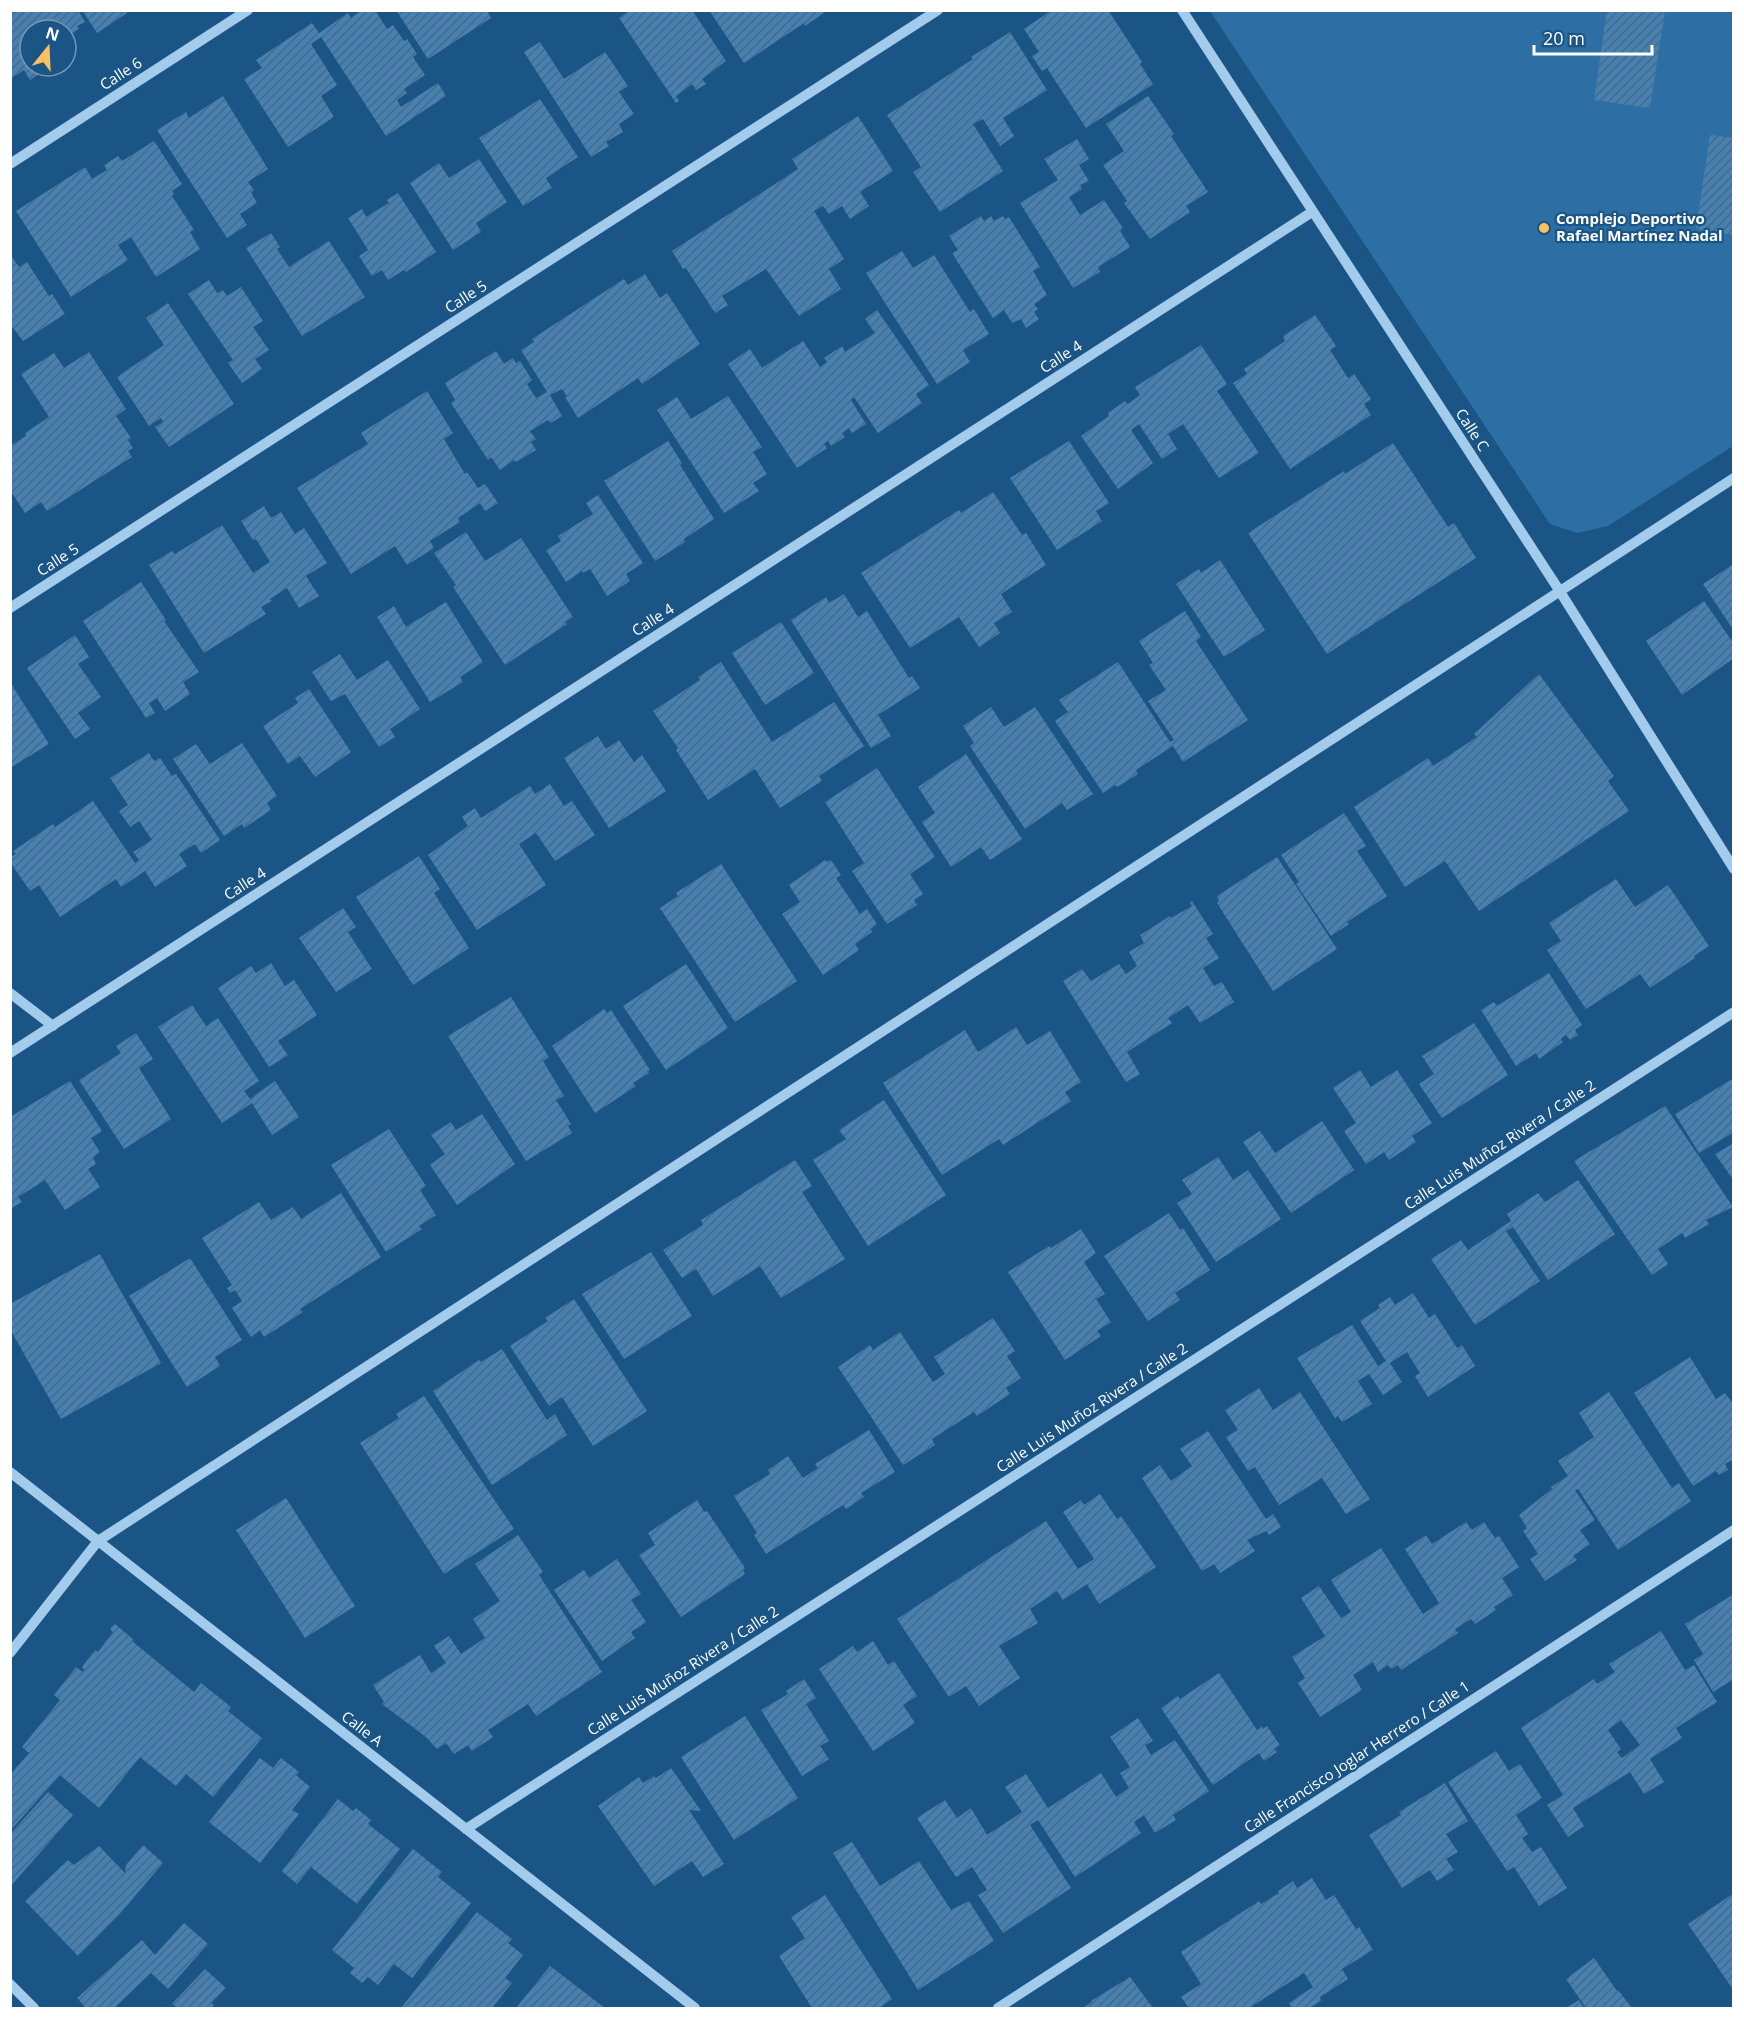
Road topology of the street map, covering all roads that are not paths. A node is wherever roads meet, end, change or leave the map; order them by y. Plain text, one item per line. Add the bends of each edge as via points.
1 (248, 10) edge
2 (938, 10) edge
3 (1182, 10) edge
4 (10, 164) edge
5 (1312, 212) junction
6 (1734, 478) edge
7 (1559, 590) junction
8 (10, 608) edge
9 (1734, 869) edge
10 (10, 993) edge
11 (1734, 1012) edge
12 (53, 1026) junction
13 (10, 1053) edge
14 (10, 1472) edge
15 (1734, 1530) edge
16 (98, 1541) junction
17 (10, 1653) edge
18 (466, 1829) junction
19 (10, 1984) edge
20 (34, 2008) edge
21 (695, 2008) edge
22 (998, 2008) edge

1 - 4 street, Calle 6
2 - 8 street, Calle 5
3 - 5 street, Calle C
5 - 7 street, Calle C
5 - 12 street, Calle 4
6 - 7 street
7 - 9 street, Calle C
7 - 16 street
10 - 12 street
11 - 18 street, Calle Luis Muñoz Rivera / Calle 2
12 - 13 street, Calle 4
14 - 16 street, Calle A
15 - 22 street, Calle Francisco Joglar Herrero / Calle 1
16 - 17 street
16 - 18 street, Calle A
18 - 21 street, Calle A
19 - 20 street

